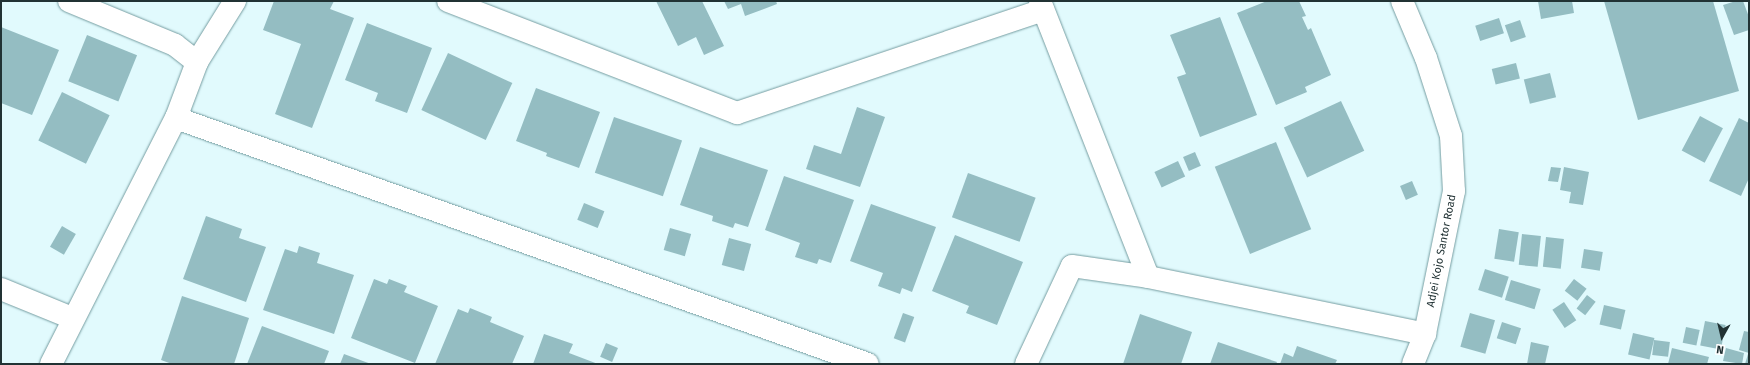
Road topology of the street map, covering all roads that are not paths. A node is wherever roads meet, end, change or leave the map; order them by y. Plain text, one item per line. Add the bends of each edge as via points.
1 (69, 1) edge
2 (235, 1) edge
3 (448, 1) edge
4 (1402, 1) edge
5 (1042, 5) edge
6 (198, 62) junction
7 (176, 118) junction
8 (1148, 277) junction
9 (1, 289) edge
10 (72, 318) junction
11 (1425, 334) junction
12 (51, 364) edge
13 (868, 364) edge
14 (1026, 364) edge
15 (1413, 364) edge

1 - 6 street via 175,45
2 - 6 street
3 - 5 street via 737,113
4 - 11 street, Adjei Kojo Santor Road via 1426,58 1451,136 1454,191
5 - 8 street
6 - 7 street
7 - 10 street
7 - 13 street
8 - 11 street
8 - 14 street via 1072,266
9 - 10 street
10 - 12 street
11 - 15 street, Adjei Kojo Santor Road

